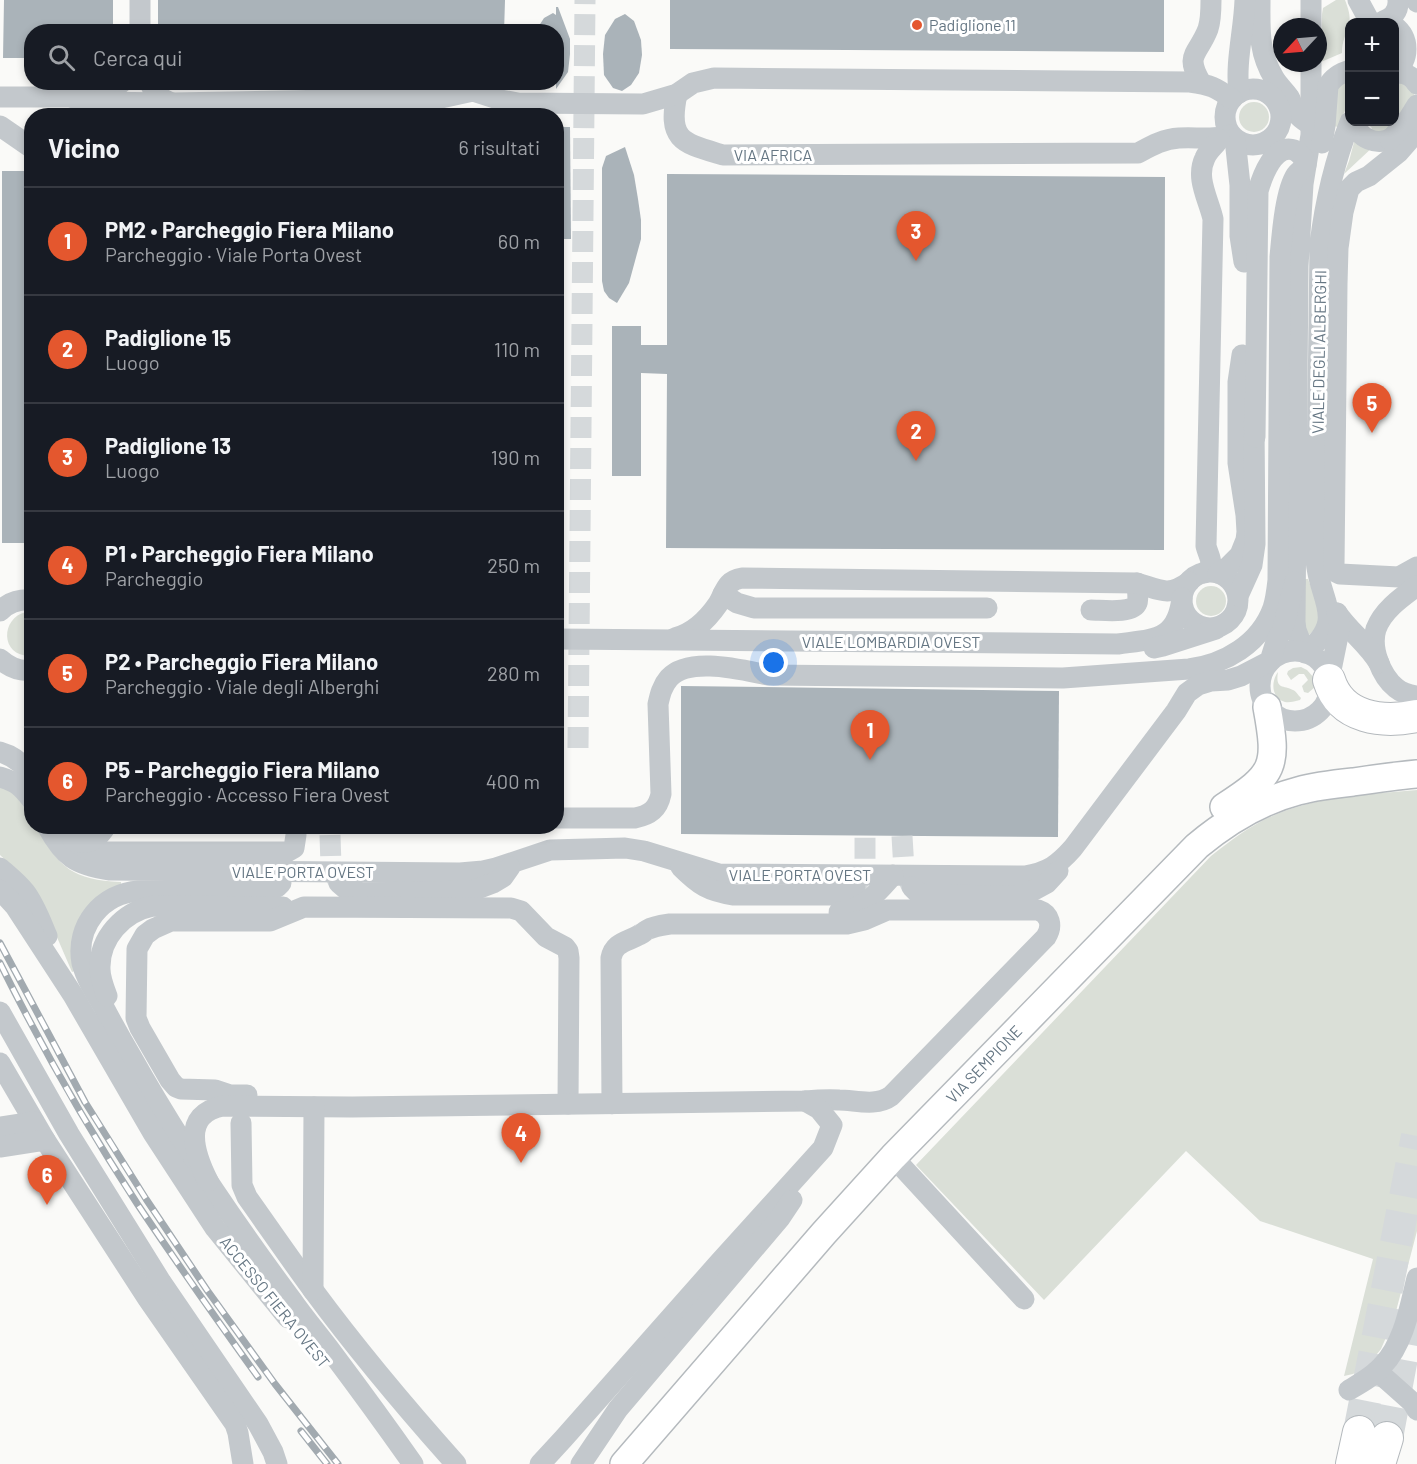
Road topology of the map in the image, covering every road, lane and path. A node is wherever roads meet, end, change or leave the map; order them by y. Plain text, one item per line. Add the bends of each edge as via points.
1 (140, 0) edge
2 (155, 0) edge
3 (1211, 0) edge
4 (1260, 0) edge
5 (1311, 0) edge
6 (1352, 0) edge
7 (1358, 0) edge
8 (1398, 0) edge
9 (1245, 8) edge
10 (1311, 18) edge
11 (1355, 18) edge
12 (1376, 18) edge
13 (1389, 18) edge
14 (140, 24) edge
15 (155, 24) edge
16 (1399, 33) edge
17 (1345, 61) edge
18 (1399, 68) edge
19 (1327, 69) edge
20 (1312, 72) edge
21 (1345, 72) edge
22 (1399, 73) edge
23 (1205, 84) junction
24 (1417, 84) edge
25 (111, 90) edge
26 (154, 90) edge
27 (677, 94) junction
28 (1235, 96) junction
29 (1272, 96) junction
30 (0, 97) edge
31 (69, 97) junction
32 (172, 103) junction
33 (1417, 105) edge
34 (490, 106) edge
35 (564, 116) edge
36 (675, 124) junction
37 (1312, 124) junction
38 (0, 126) edge
39 (1349, 126) edge
40 (1357, 126) edge
41 (1417, 131) edge
42 (1229, 137) junction
43 (1392, 138) junction
44 (24, 142) edge
45 (1266, 143) junction
46 (1321, 149) junction
47 (1306, 165) junction
48 (1349, 189) junction
49 (1302, 216) junction
50 (1244, 262) junction
51 (1242, 355) junction
52 (1255, 437) junction
53 (1417, 567) edge
54 (1198, 581) junction
55 (1295, 582) junction
56 (1137, 584) junction
57 (1321, 586) junction
58 (1417, 586) edge
59 (723, 594) junction
60 (1239, 596) junction
61 (24, 600) edge
62 (1, 603) edge
63 (987, 608) dead end
64 (1091, 610) dead end
65 (1336, 612) junction
66 (1220, 627) junction
67 (564, 639) edge
68 (667, 640) junction
69 (1118, 644) junction
70 (1305, 653) junction
71 (0, 659) edge
72 (1270, 661) junction
73 (1380, 666) junction
74 (24, 670) edge
75 (1329, 680) junction
76 (1417, 696) edge
77 (1267, 708) junction
78 (1176, 711) junction
79 (1417, 716) edge
80 (0, 752) edge
81 (24, 767) edge
82 (1416, 774) edge
83 (0, 777) edge
84 (24, 789) edge
85 (564, 818) edge
86 (52, 834) edge
87 (69, 834) edge
88 (70, 834) edge
89 (100, 834) edge
90 (296, 835) dead end
91 (1073, 848) junction
92 (677, 862) junction
93 (512, 863) junction
94 (0, 868) edge
95 (893, 875) junction
96 (339, 883) dead end
97 (281, 884) dead end
98 (855, 887) dead end
99 (912, 887) dead end
100 (0, 890) edge
101 (1143, 900) junction
102 (304, 907) junction
103 (648, 929) junction
104 (73, 994) junction
105 (0, 1012) edge
106 (130, 1055) junction
107 (0, 1063) edge
108 (805, 1101) junction
109 (858, 1101) junction
110 (568, 1104) junction
111 (612, 1104) junction
112 (311, 1106) junction
113 (241, 1123) dead end
114 (832, 1125) junction
115 (0, 1127) edge
116 (39, 1131) junction
117 (0, 1147) edge
118 (893, 1157) junction
119 (208, 1180) junction
120 (1417, 1278) edge
121 (313, 1290) junction
122 (1023, 1299) dead end
123 (1377, 1371) junction
124 (1349, 1390) dead end
125 (1417, 1410) edge
126 (1375, 1445) tunnel mouth
127 (243, 1464) edge
128 (277, 1464) edge
129 (411, 1464) edge
130 (456, 1464) edge
131 (540, 1464) edge
132 (581, 1464) edge
133 (624, 1464) edge
134 (1352, 1464) edge

1 - 14 street
2 - 15 street
3 - 23 street via 1209,27 1193,61 1196,74
4 - 37 street via 1265,60 1296,113
5 - 10 street
6 - 11 street
7 - 12 street
8 - 13 street via 1395,14
9 - 28 street
9 - 29 street via 1251,56
16 - 18 street via 1407,45
17 - 19 street
20 - 37 street
21 - 46 street via 1328,86
22 - 24 street
23 - 27 street via 714,78 693,83
23 - 28 street
25 - 31 street
26 - 32 street via 161,99
27 - 34 street via 643,104 531,104 501,100
27 - 36 street
28 - 29 street via 1256,89
28 - 42 street via 1225,117
29 - 45 street via 1278,103 1281,121 1279,130
30 - 31 street
31 - 32 street via 94,102
32 - 34 street via 441,98 473,91
33 - 43 street
35 - 36 street via 654,116
36 - 42 street, VIA AFRICA via 676,132 685,142 723,155 1138,153 1177,138
37 - 46 street via 1319,134
37 - 47 street
38 - 44 street
39 - 57 street, VIALE DEGLI ALBERGHI via 1332,182 1320,244 1316,560
40 - 43 street via 1366,138 1383,142
41 - 48 street via 1399,152
42 - 45 street via 1250,146
42 - 50 street via 1240,185
42 - 54 street via 1204,158 1202,174 1213,219 1206,546 1211,563
43 - 48 street via 1358,171
45 - 50 street via 1249,185
46 - 49 street
47 - 49 street
47 - 52 street via 1300,154 1284,150 1265,172 1258,191
47 - 85 street via 1295,178 1289,195 1280,257 1278,580 1268,619 1243,648 1206,667 1063,678 768,675 734,668 681,669 661,690 658,704 661,794 653,811 635,818
48 - 53 street via 1337,272 1335,570 1340,574 1400,577
49 - 55 street via 1298,266
50 - 51 street
51 - 52 street
51 - 54 street via 1238,463 1246,540 1240,555 1228,567
52 - 60 street via 1255,544 1252,565
54 - 56 street via 1169,592
54 - 60 street via 1225,576
54 - 66 street via 1186,615 1202,627
54 - 69 street, VIALE LOMBARDIA OVEST via 1167,633
55 - 70 street via 1296,630
55 - 72 street
56 - 59 street via 742,578 732,580
56 - 64 street via 1137,601 1132,609
57 - 65 street, VIALE DEGLI ALBERGHI
57 - 70 street, VIALE DEGLI ALBERGHI via 1329,620 1320,640
58 - 73 street via 1389,609 1376,630
59 - 63 street via 754,608
59 - 68 street via 700,626
60 - 66 street via 1235,615
61 - 62 street
65 - 73 street
65 - 75 street, VIALE DEGLI ALBERGHI via 1340,626
66 - 69 street, VIALE LOMBARDIA OVEST via 1154,648
67 - 68 street, VIALE LOMBARDIA OVEST
68 - 69 street, VIALE LOMBARDIA OVEST
70 - 72 street via 1287,652
70 - 75 street via 1321,663
71 - 74 street via 12,668
72 - 77 street via 1259,685
72 - 78 street, VIALE PORTA OVEST via 1241,676 1198,685 1187,693
73 - 76 street via 1396,689
75 - 77 street via 1323,706 1305,720 1284,720
75 - 79 highway via 1345,705 1367,716
77 - 78 street, VIALE PORTA OVEST via 1247,694 1224,688 1203,692
77 - 101 main road via 1273,738 1267,772 1250,790 1189,835
78 - 91 street, VIALE PORTA OVEST
80 - 81 street
82 - 101 main road, VIA SEMPIONE via 1317,786 1264,803 1208,837
83 - 84 street
86 - 93 street, VIALE PORTA OVEST via 64,853 74,860 110,870 460,873
87 - 90 street via 87,850 96,852 283,853 294,848
88 - 89 street via 83,843
91 - 95 street, VIALE PORTA OVEST via 1053,867 1025,876
91 - 99 street via 1047,883 1023,896 926,895
92 - 93 street, VIALE PORTA OVEST via 644,850 625,848 550,850
92 - 95 street, VIALE PORTA OVEST via 719,874
92 - 98 street via 707,888 734,895 836,895
93 - 96 street via 503,877 472,891 362,893
94 - 104 street via 34,906
95 - 103 street via 865,904 850,910 674,911 660,915
97 - 106 street via 267,891 130,891 114,897 96,912 81,944 83,965
100 - 104 street via 15,906
101 - 118 main road, VIA SEMPIONE
102 - 106 street via 153,906 124,919 104,946 100,967
102 - 110 street via 521,911 546,937 568,951
102 - 112 street via 270,921 171,921 148,932 136,956 136,1018 176,1087 230,1095 315,1095
103 - 109 street via 670,924 847,924 887,910 1038,910 1045,914 1050,928 1046,936 900,1086 882,1101
103 - 111 street via 612,952
104 - 129 street, ACCESSO FIERA OVEST via 153,1132 215,1228 371,1421
105 - 128 street via 75,1144 161,1282 258,1424
106 - 119 street
107 - 116 street
108 - 109 street
108 - 111 street
108 - 114 street via 819,1109
109 - 114 street via 840,1110
110 - 111 street
110 - 112 street
112 - 119 street via 231,1106 207,1112 194,1134 196,1155
112 - 121 street
113 - 121 street via 244,1191
114 - 131 street via 823,1148
114 - 132 street via 836,1142 831,1158 618,1409
115 - 116 street
116 - 117 street
116 - 127 street via 235,1424
118 - 122 street
118 - 133 main road, VIA SEMPIONE
119 - 129 street
120 - 123 street via 1399,1338 1388,1360
121 - 130 street
123 - 124 street
123 - 125 street
126 - 134 highway

